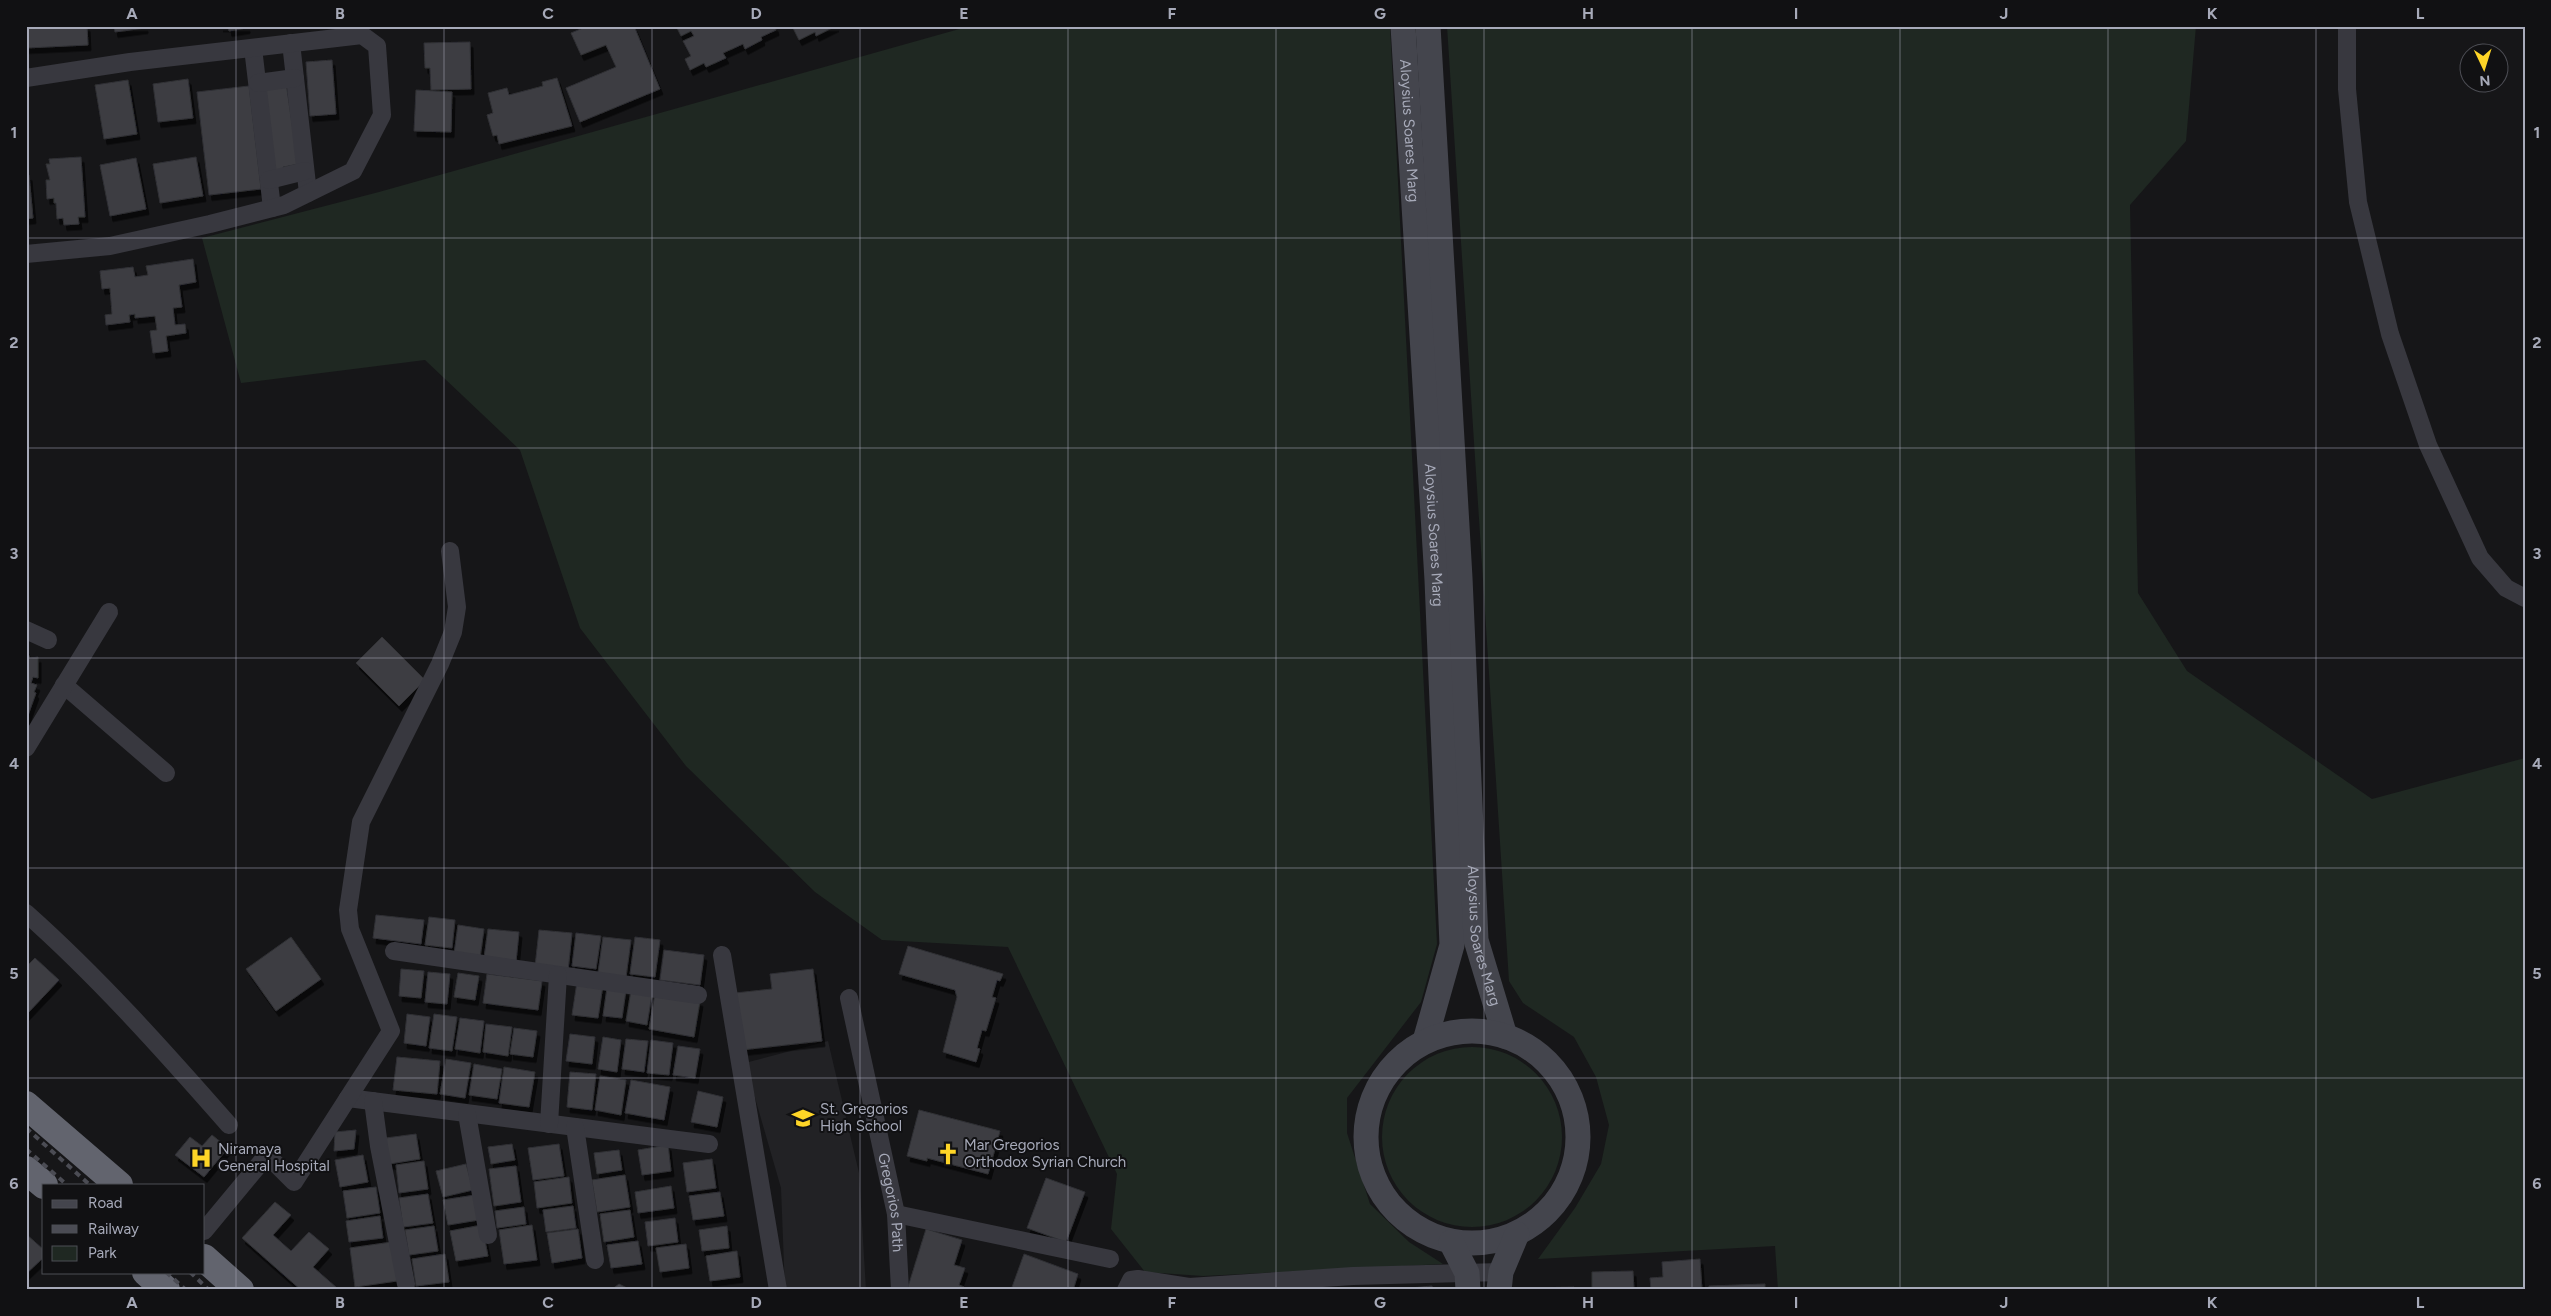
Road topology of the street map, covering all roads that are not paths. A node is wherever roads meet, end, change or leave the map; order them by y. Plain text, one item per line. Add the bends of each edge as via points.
1 (2348, 26) edge
2 (1429, 35) edge
3 (1403, 36) edge
4 (291, 43) junction
5 (253, 48) junction
6 (26, 78) edge
7 (295, 78) junction
8 (258, 83) junction
9 (305, 171) junction
10 (269, 180) junction
11 (308, 193) junction
12 (272, 208) junction
13 (26, 254) edge
14 (1440, 437) junction
15 (450, 550) dead end
16 (1448, 579) junction
17 (2525, 598) edge
18 (109, 612) dead end
19 (26, 630) edge
20 (48, 640) dead end
21 (64, 685) junction
22 (26, 748) edge
23 (166, 773) dead end
24 (26, 913) edge
25 (394, 951) dead end
26 (722, 955) dead end
27 (558, 975) junction
28 (698, 995) dead end
29 (849, 998) dead end
30 (1505, 1036) junction
31 (1425, 1041) junction
32 (348, 1098) junction
33 (373, 1101) junction
34 (26, 1105) edge
35 (467, 1114) junction
36 (549, 1124) junction
37 (230, 1125) dead end
38 (575, 1127) junction
39 (709, 1144) dead end
40 (26, 1170) edge
41 (43, 1184) edge
42 (118, 1184) edge
43 (896, 1214) junction
44 (205, 1230) edge
45 (1517, 1234) junction
46 (488, 1235) dead end
47 (1451, 1242) junction
48 (205, 1259) edge
49 (1110, 1259) dead end
50 (595, 1260) dead end
51 (148, 1274) edge
52 (1468, 1281) edge
53 (1500, 1281) edge
54 (406, 1284) dead end
55 (1276, 1286) edge
56 (1242, 1287) edge
57 (166, 1290) edge
58 (240, 1290) edge
59 (778, 1290) edge
60 (900, 1290) edge
61 (1126, 1290) edge

1 - 17 street via 2347,90 2358,202 2390,334 2428,445 2480,558 2506,588
2 - 3 main road
2 - 14 main road, Aloysius Soares Marg
3 - 14 main road, Aloysius Soares Marg
4 - 5 street
4 - 7 street
4 - 11 street via 362,35 378,46 382,115 353,171
5 - 6 street
5 - 8 street
7 - 8 street
7 - 9 street
8 - 10 street
9 - 10 street
9 - 11 street
10 - 12 street
11 - 12 street
12 - 13 street via 110,246
14 - 16 main road, Aloysius Soares Marg
15 - 32 street via 457,607 453,632 361,822 348,910 350,929 391,1031
16 - 30 main road, Aloysius Soares Marg via 1476,940
16 - 31 main road, Aloysius Soares Marg via 1452,944
18 - 21 street
19 - 20 street
21 - 22 street
21 - 23 street
24 - 37 street via 55,938 152,1038
25 - 27 street
26 - 59 street
27 - 28 street
27 - 36 street
29 - 43 street, Gregorios Path
30 - 31 main road via 1478,1031 1451,1033
30 - 45 main road via 1537,1052 1562,1079 1576,1112 1578,1148 1568,1183 1547,1213
31 - 47 main road via 1398,1060 1377,1086 1366,1118 1365,1151 1374,1183 1394,1210 1420,1230
32 - 33 street
32 - 44 street via 294,1182 267,1155
33 - 35 street
33 - 54 street
34 - 42 highway
35 - 36 street
35 - 46 street
36 - 38 street
38 - 39 street
38 - 50 street
40 - 41 highway
43 - 49 street
43 - 60 street, Gregorios Path
45 - 47 main road via 1485,1243
45 - 53 main road
47 - 52 main road
48 - 58 highway
51 - 57 highway
52 - 53 street
52 - 55 street via 1353,1276
55 - 56 street
56 - 61 street via 1189,1287 1138,1279 1131,1280

